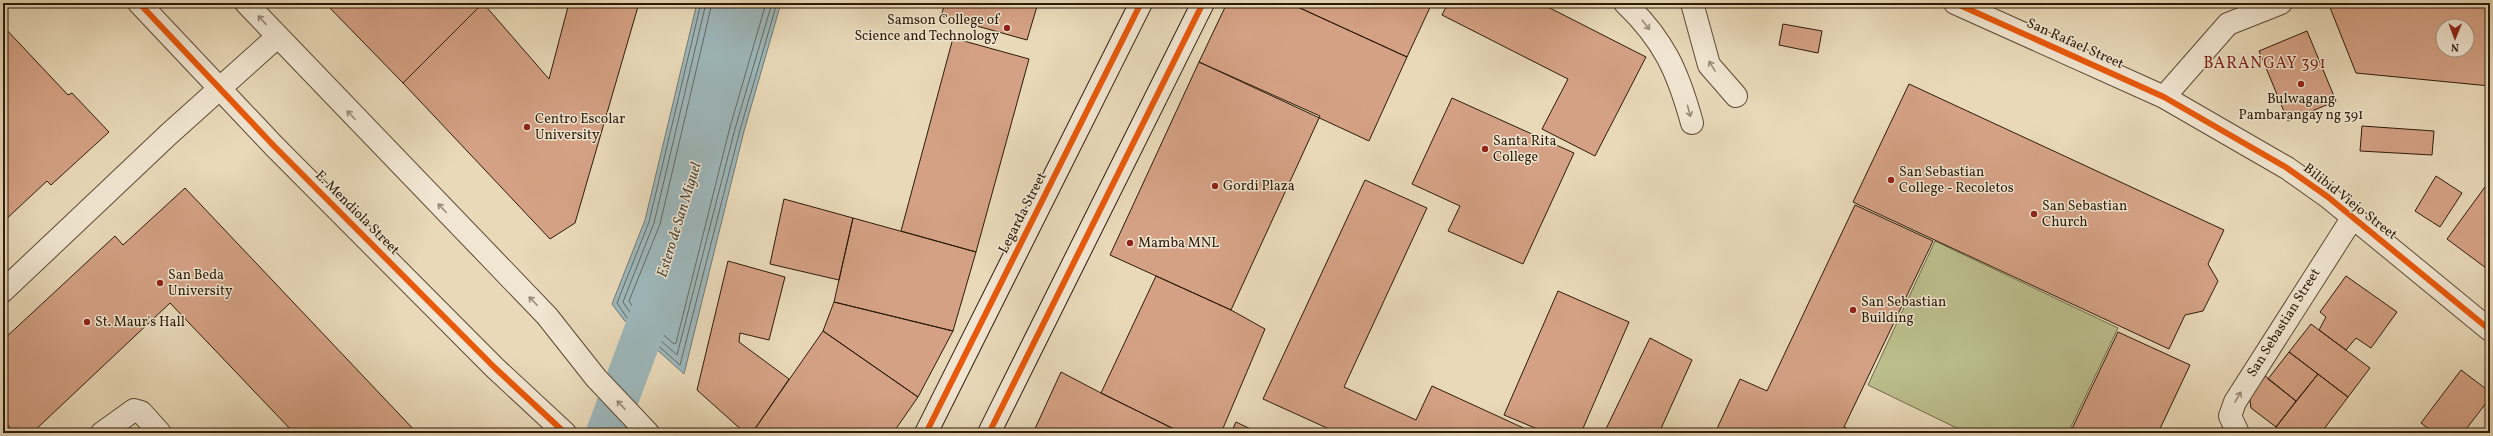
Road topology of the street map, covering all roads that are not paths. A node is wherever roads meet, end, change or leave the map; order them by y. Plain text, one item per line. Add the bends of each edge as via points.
1 (139, 3) edge
2 (246, 3) edge
3 (1141, 3) edge
4 (1203, 3) edge
5 (1625, 3) edge
6 (1692, 3) edge
7 (1955, 3) edge
8 (2281, 3) edge
9 (1985, 9) edge
10 (277, 37) junction
11 (221, 88) junction
12 (1736, 96) dead end
13 (2164, 97) junction
14 (1692, 123) dead end
15 (2353, 217) junction
16 (3, 291) edge
17 (2490, 330) edge
18 (560, 428) edge
19 (102, 433) edge
20 (160, 433) edge
21 (648, 433) edge
22 (926, 433) edge
23 (990, 433) edge
24 (2238, 433) edge

1 - 11 street, E. Mendiola Street
10 -> 2 street
3 - 22 street, Legarda Street
4 - 23 street
5 -> 14 street via 1646,24 1664,49 1682,84
12 -> 6 street via 1709,65
7 - 9 street, San Rafael Street
8 - 13 street via 2228,24
9 - 13 street, San Rafael Street
10 - 11 street
21 -> 10 street via 596,378 547,316
11 - 16 street
11 - 18 street, E. Mendiola Street via 274,146 478,351
13 - 15 street, Bilibid Viejo Street via 2287,168
15 - 17 street, Bilibid Viejo Street
24 -> 15 street, San Sebastian Street via 2230,416 2235,402
19 - 20 street via 134,410 141,412

